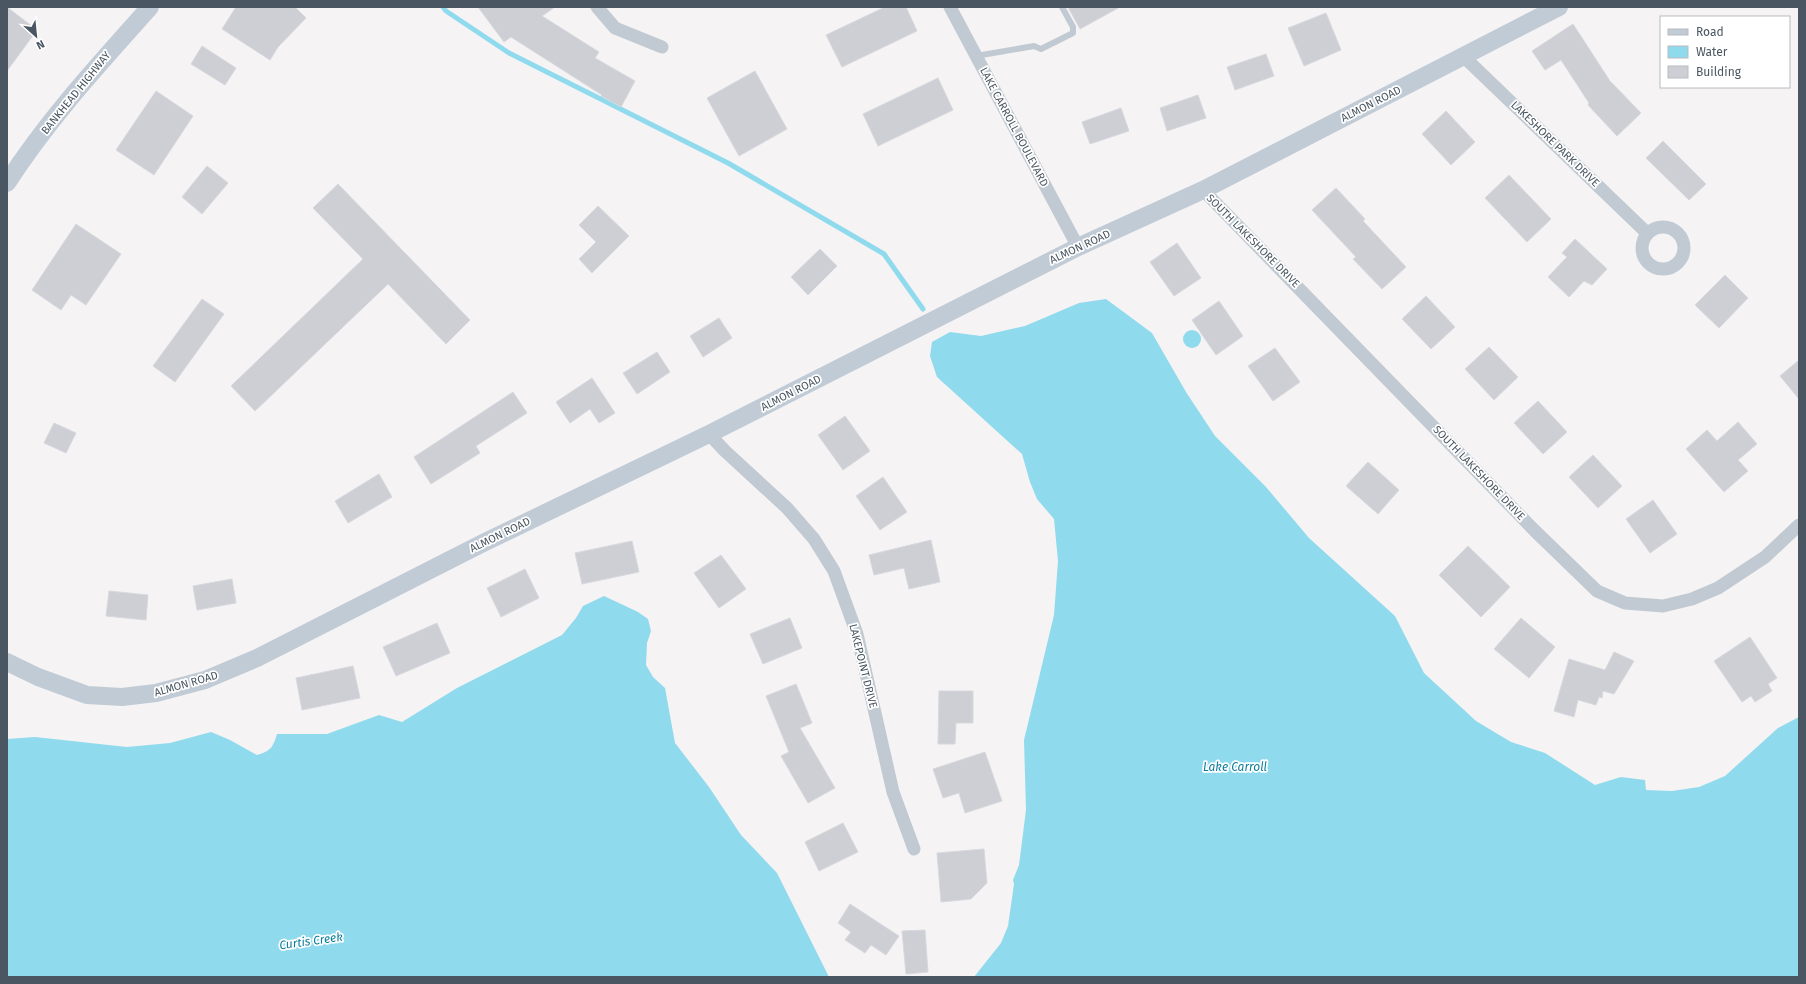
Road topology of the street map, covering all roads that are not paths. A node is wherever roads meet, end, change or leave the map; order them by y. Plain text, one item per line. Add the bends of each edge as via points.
1 (150, 7) edge
2 (597, 7) edge
3 (950, 7) edge
4 (1062, 7) edge
5 (1559, 7) edge
6 (662, 47) dead end
7 (976, 56) junction
8 (1463, 56) junction
9 (7, 183) edge
10 (1202, 190) junction
11 (1648, 232) dead end
12 (1078, 247) junction
13 (709, 434) junction
14 (1799, 525) edge
15 (7, 662) edge
16 (914, 849) dead end

1 - 9 street, BANKHEAD HIGHWAY via 77,90
2 - 6 street via 615,28
3 - 7 street, LAKE CARROLL BOULEVARD
4 - 7 lane via 1073,27 1073,33 1041,49 1034,46
5 - 8 street, ALMON ROAD
7 - 12 street, LAKE CARROLL BOULEVARD
8 - 10 street, ALMON ROAD
8 - 11 street, LAKESHORE PARK DRIVE
10 - 12 street, ALMON ROAD
10 - 14 street, SOUTH LAKESHORE DRIVE via 1534,530 1597,591 1626,603 1663,606 1692,599 1718,588 1765,557
12 - 13 street, ALMON ROAD
13 - 15 street, ALMON ROAD via 483,543 257,658 206,680 156,693 122,697 87,695 38,677
13 - 16 street, LAKEPOINT DRIVE via 787,508 814,539 834,571 857,634 893,792

